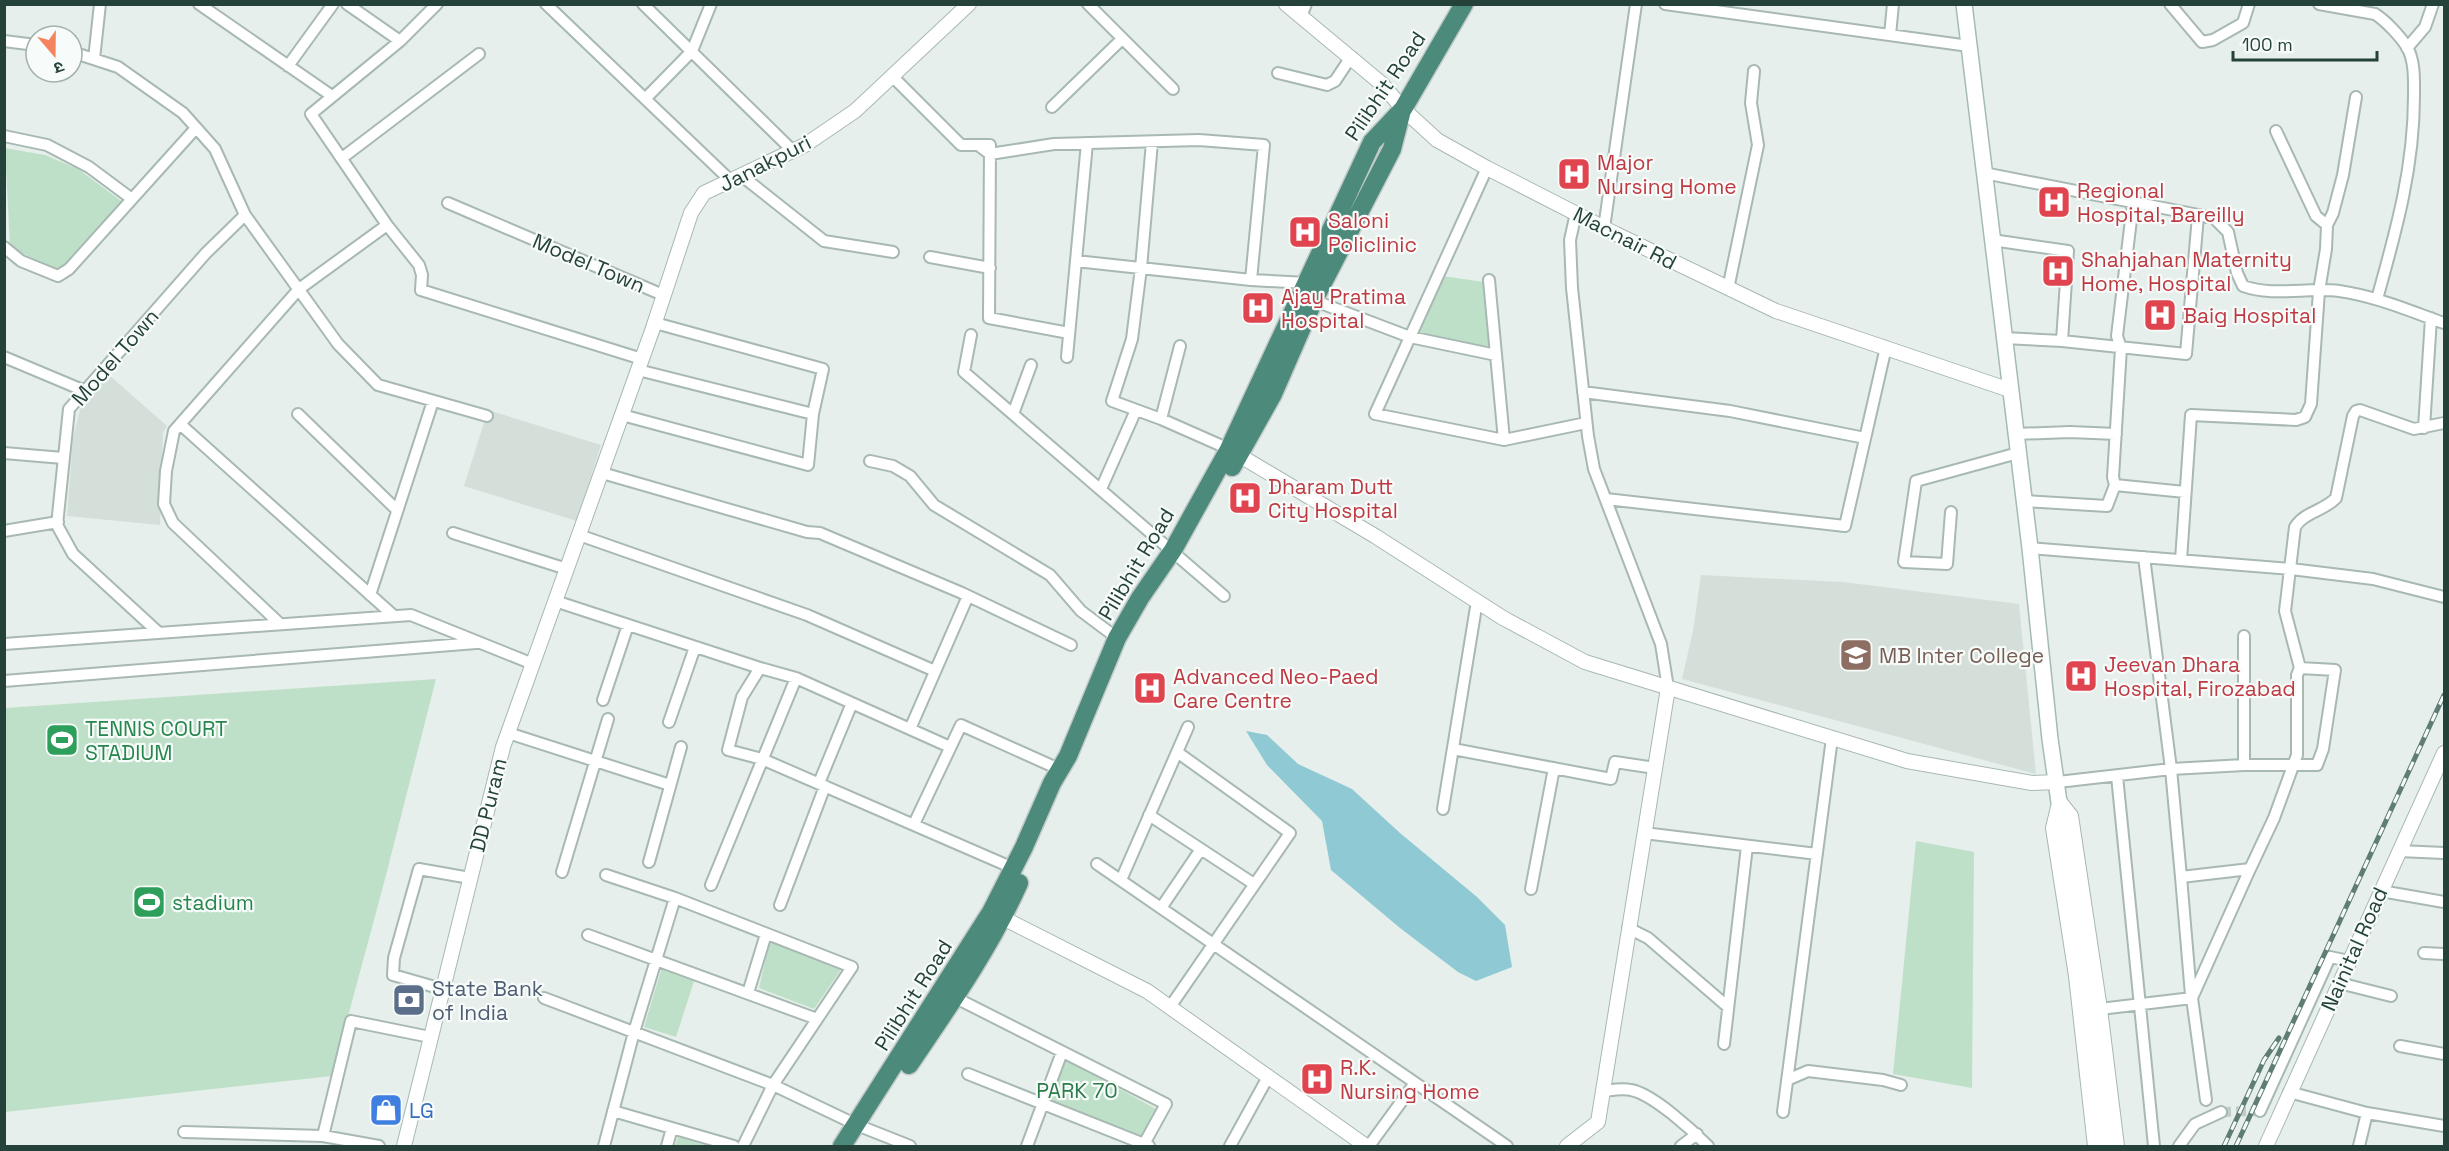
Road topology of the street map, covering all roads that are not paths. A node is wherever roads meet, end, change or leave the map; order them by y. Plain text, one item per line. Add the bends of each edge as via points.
1 (100, 4) edge
2 (199, 4) edge
3 (333, 4) edge
4 (347, 4) edge
5 (437, 4) edge
6 (546, 4) edge
7 (643, 4) edge
8 (711, 4) edge
9 (969, 4) edge
10 (1088, 4) edge
11 (1286, 4) edge
12 (1464, 4) edge
13 (1636, 4) edge
14 (1665, 4) edge
15 (1893, 4) edge
16 (1964, 4) edge
17 (2169, 4) edge
18 (2249, 4) edge
19 (2319, 4) edge
20 (2433, 4) edge
21 (1692, 6) edge
22 (2374, 9) edge
23 (1304, 11) edge
24 (1890, 35) junction
25 (1122, 39) junction
26 (4, 41) edge
27 (400, 41) junction
28 (24, 44) edge
29 (1969, 46) junction
30 (2407, 48) junction
31 (692, 51) junction
32 (479, 54) dead end
33 (84, 56) edge
34 (1351, 57) junction
35 (94, 59) junction
36 (288, 66) junction
37 (1754, 71) dead end
38 (1278, 74) dead end
39 (892, 76) junction
40 (1173, 89) dead end
41 (332, 96) junction
42 (2356, 97) dead end
43 (646, 98) junction
44 (1052, 106) dead end
45 (1403, 109) junction
46 (196, 128) junction
47 (2276, 131) dead end
48 (4, 136) edge
49 (1152, 142) junction
50 (1087, 143) junction
51 (793, 151) junction
52 (990, 154) junction
53 (342, 158) junction
54 (1486, 168) junction
55 (1984, 173) junction
56 (736, 178) junction
57 (132, 199) junction
58 (448, 203) dead end
59 (2133, 203) junction
60 (1576, 213) junction
61 (245, 215) junction
62 (2198, 216) junction
63 (387, 225) junction
64 (2327, 225) junction
65 (1604, 228) junction
66 (1992, 240) junction
67 (4, 247) edge
68 (893, 252) dead end
69 (930, 257) dead end
70 (1076, 261) junction
71 (990, 268) junction
72 (1141, 268) junction
73 (1251, 280) junction
74 (1489, 280) dead end
75 (299, 289) junction
76 (1728, 289) junction
77 (2319, 291) junction
78 (1307, 293) junction
79 (663, 295) junction
80 (2377, 300) junction
81 (2431, 318) junction
82 (655, 323) junction
83 (2445, 323) edge
84 (1069, 333) junction
85 (971, 335) dead end
86 (1410, 337) junction
87 (2004, 338) junction
88 (2062, 341) junction
89 (1180, 346) dead end
90 (1886, 347) junction
91 (2121, 348) junction
92 (1496, 355) junction
93 (4, 357) edge
94 (1066, 357) dead end
95 (640, 364) junction
96 (1031, 365) dead end
97 (2010, 390) junction
98 (85, 391) junction
99 (1583, 392) junction
100 (433, 401) junction
101 (1136, 410) junction
102 (298, 414) dead end
103 (813, 414) junction
104 (1013, 414) junction
105 (622, 415) junction
106 (487, 416) dead end
107 (1161, 419) junction
108 (1586, 423) junction
109 (2445, 423) edge
110 (180, 424) junction
111 (2424, 428) junction
112 (2015, 434) junction
113 (2116, 434) junction
114 (1865, 438) junction
115 (1504, 440) junction
116 (1234, 452) junction
117 (4, 453) edge
118 (2018, 453) junction
119 (63, 458) junction
120 (870, 461) dead end
121 (602, 473) junction
122 (2115, 485) junction
123 (1101, 489) junction
124 (2185, 492) junction
125 (1606, 499) junction
126 (2024, 501) junction
127 (397, 510) junction
128 (1951, 512) dead end
129 (58, 522) junction
130 (4, 531) edge
131 (453, 533) dead end
132 (579, 535) junction
133 (2030, 548) junction
134 (1176, 553) junction
135 (2144, 557) junction
136 (2181, 561) junction
137 (567, 569) junction
138 (2291, 569) junction
139 (370, 595) junction
140 (968, 596) junction
141 (1224, 596) dead end
142 (2445, 597) edge
143 (555, 601) junction
144 (1477, 601) junction
145 (394, 616) junction
146 (280, 624) junction
147 (628, 625) junction
148 (159, 633) junction
149 (2244, 636) dead end
150 (1117, 638) junction
151 (479, 643) junction
152 (4, 644) edge
153 (1071, 645) dead end
154 (695, 647) junction
155 (532, 664) junction
156 (760, 668) junction
157 (2300, 668) junction
158 (935, 671) junction
159 (796, 678) junction
160 (4, 681) edge
161 (1668, 688) junction
162 (603, 700) dead end
163 (852, 703) junction
164 (608, 719) dead end
165 (669, 722) dead end
166 (1188, 727) dead end
167 (910, 729) junction
168 (508, 734) junction
169 (1832, 738) junction
170 (681, 747) dead end
171 (950, 747) junction
172 (1452, 749) junction
173 (1177, 752) junction
174 (2445, 753) edge
175 (762, 759) junction
176 (596, 761) junction
177 (2244, 765) junction
178 (2291, 766) junction
179 (1554, 768) junction
180 (1655, 768) junction
181 (2171, 769) junction
182 (1061, 770) junction
183 (2117, 776) junction
184 (2058, 782) junction
185 (670, 785) junction
186 (822, 785) junction
187 (2060, 802) junction
188 (1443, 809) dead end
189 (1149, 815) junction
190 (914, 824) junction
191 (1644, 833) junction
192 (1748, 846) junction
193 (1201, 849) junction
194 (2399, 851) junction
195 (2445, 853) edge
196 (1817, 854) junction
197 (649, 862) dead end
198 (1097, 864) dead end
199 (1013, 867) junction
200 (2250, 868) junction
201 (562, 872) dead end
202 (606, 875) dead end
203 (2181, 877) junction
204 (470, 878) junction
205 (1120, 880) junction
206 (1254, 884) junction
207 (711, 885) dead end
208 (1532, 889) dead end
209 (2381, 891) junction
210 (675, 898) junction
211 (2445, 902) edge
212 (780, 904) dead end
213 (1161, 908) junction
214 (997, 915) junction
215 (1628, 928) junction
216 (588, 934) dead end
217 (766, 934) junction
218 (1213, 944) junction
219 (2424, 953) dead end
220 (2445, 954) edge
221 (656, 960) junction
222 (2349, 961) junction
223 (2339, 983) junction
224 (442, 989) junction
225 (748, 993) junction
226 (949, 994) junction
227 (2391, 996) dead end
228 (544, 998) dead end
229 (2192, 998) junction
230 (2138, 1003) junction
231 (1170, 1007) junction
232 (1728, 1007) junction
233 (2100, 1009) junction
234 (817, 1019) junction
235 (634, 1032) junction
236 (430, 1037) junction
237 (1724, 1044) dead end
238 (2400, 1047) dead end
239 (1062, 1052) junction
240 (2445, 1053) edge
241 (968, 1074) dead end
242 (1268, 1077) junction
243 (1787, 1080) junction
244 (1415, 1083) junction
245 (773, 1085) junction
246 (1901, 1085) dead end
247 (1603, 1091) junction
248 (2289, 1092) junction
249 (2206, 1100) dead end
250 (1042, 1104) junction
251 (614, 1111) junction
252 (2260, 1111) dead end
253 (1783, 1112) dead end
254 (2221, 1112) tunnel mouth
255 (2367, 1113) junction
256 (2445, 1126) edge
257 (861, 1127) junction
258 (672, 1128) junction
259 (184, 1132) dead end
260 (1697, 1134) junction
261 (323, 1136) junction
262 (1147, 1145) edge
263 (379, 1146) edge
264 (404, 1146) edge
265 (604, 1146) edge
266 (667, 1146) edge
267 (734, 1146) edge
268 (743, 1146) edge
269 (842, 1146) edge
270 (857, 1146) edge
271 (910, 1146) edge
272 (1027, 1146) edge
273 (1230, 1146) edge
274 (1368, 1146) edge
275 (1507, 1146) edge
276 (1567, 1146) edge
277 (1681, 1146) edge
278 (1708, 1146) edge
279 (2095, 1146) edge
280 (2108, 1146) edge
281 (2117, 1146) edge
282 (2154, 1146) edge
283 (2178, 1146) edge
284 (2266, 1146) edge
285 (2359, 1146) edge

1 - 35 street
2 - 36 street
3 - 36 street
4 - 27 street
5 - 27 street
6 - 43 street
7 - 31 street
8 - 31 street
9 - 39 street, Janakpuri
10 - 25 street
11 - 23 street, Macnair Rd
12 - 45 highway, Pilibhit Road
13 - 65 street
14 - 21 street
15 - 24 street
16 - 29 main road
17 - 18 street via 2202,42 2244,23
19 - 22 street
20 - 30 street via 2425,27
21 - 24 street
22 - 30 street
23 - 34 street, Macnair Rd
24 - 29 street
25 - 40 street
25 - 44 street
26 - 28 street
27 - 41 street
29 - 55 main road
30 - 80 street via 2415,72 2414,126 2403,205
31 - 43 street
31 - 51 street
32 - 53 street
33 - 35 street
34 - 38 street via 1335,81 1327,85
34 - 45 street, Macnair Rd
35 - 46 street via 118,68 183,113
36 - 41 street
37 - 76 street via 1751,103 1758,145
39 - 51 street, Janakpuri via 855,111
39 - 52 street via 961,145 990,145
41 - 53 street via 312,114
42 - 64 street via 2343,175
43 - 56 street
45 - 54 street, Macnair Rd via 1437,140
45 - 78 highway, Pilibhit Road via 1392,149
46 - 57 street
46 - 61 street via 215,149
47 - 64 street via 2316,216
48 - 57 street via 47,145 89,167
49 - 50 street
49 - 72 street
49 - 73 street via 1199,140 1264,145
50 - 52 street
50 - 70 street
51 - 56 street, Janakpuri
52 - 71 street
53 - 63 street
54 - 60 street, Macnair Rd
54 - 86 street
55 - 59 street
55 - 66 main road
56 - 68 street via 824,241
56 - 79 street, Janakpuri via 704,193 691,213
57 - 67 street via 69,269 58,276 21,261
58 - 79 street, Model Town
59 - 62 street
59 - 91 street via 2116,336
60 - 65 street, Macnair Rd
60 - 99 street via 1570,240
61 - 75 street
61 - 98 street, Model Town via 206,253
62 - 77 street via 2214,218 2228,232 2243,286 2258,291
62 - 91 street via 2186,354
63 - 75 street
63 - 95 street via 419,265 421,290
64 - 77 street
65 - 76 street, Macnair Rd
66 - 87 main road
66 - 88 street via 2068,251
69 - 71 street
70 - 72 street
70 - 84 street
71 - 84 street via 989,318
72 - 73 street
72 - 101 street via 1132,339 1112,401
73 - 78 street
74 - 92 street
75 - 100 street via 338,344 378,385
75 - 110 street
76 - 90 street, Macnair Rd via 1776,311
77 - 80 street
77 - 124 street via 2311,404 2305,417 2296,420 2191,415
78 - 86 street
78 - 116 highway, Pilibhit Road
79 - 82 street, Janakpuri
80 - 81 street
81 - 83 street
81 - 111 street
82 - 95 street, Janakpuri
82 - 103 street via 823,369
84 - 94 street
85 - 104 street via 964,372
86 - 92 street
86 - 115 street via 1375,414
87 - 88 street
87 - 97 main road
88 - 91 street
89 - 107 street
90 - 97 street, Macnair Rd
90 - 114 street
91 - 113 street
92 - 115 street
93 - 98 street
95 - 103 street
95 - 105 street, Janakpuri
96 - 104 street
97 - 112 main road
98 - 119 street, Model Town via 69,409
99 - 108 street
99 - 114 street via 1730,411
100 - 106 street
100 - 127 street
101 - 107 street
101 - 123 street
102 - 127 street
103 - 105 street via 808,465
104 - 123 street
105 - 121 street, Janakpuri
107 - 116 street
108 - 115 street
108 - 125 street via 1594,469
109 - 111 street
110 - 139 street
110 - 146 street via 174,431 166,471 164,504 173,523
111 - 138 street via 2414,429 2356,411 2336,498 2300,519 2295,527
112 - 113 street
112 - 118 main road
113 - 122 street
114 - 125 street via 1845,526
116 - 134 highway, Pilibhit Road
116 - 144 street
117 - 119 street
118 - 126 main road
118 - 128 street via 1916,481 1904,562 1947,564
119 - 129 street, Model Town
120 - 150 street via 893,466 910,476 934,505 1050,575 1081,611
121 - 132 street, DD Puram
121 - 140 street via 820,533
122 - 124 street
122 - 126 street via 2107,506
123 - 134 street
124 - 136 street
125 - 161 street via 1660,644
126 - 133 main road
127 - 139 street
129 - 130 street
129 - 148 street, Model Town via 73,554
131 - 137 street
132 - 137 street, DD Puram
132 - 158 street via 807,615
133 - 135 street
133 - 184 main road
134 - 141 street
134 - 150 highway, Pilibhit Road via 1140,598
134 - 214 highway via 1129,641
135 - 136 street
135 - 181 street
136 - 138 street
137 - 143 street, DD Puram
138 - 142 street via 2373,579
138 - 157 street via 2285,611
139 - 145 street
140 - 153 street
140 - 158 street
143 - 147 street
143 - 155 street, DD Puram
144 - 161 street via 1585,662
144 - 172 street
145 - 146 street
145 - 151 street via 411,615
146 - 148 street
147 - 154 street
147 - 162 street
148 - 152 street
149 - 177 street
150 - 182 highway, Pilibhit Road
151 - 155 street
151 - 160 street
154 - 156 street
154 - 165 street
155 - 168 street, DD Puram
156 - 159 street
156 - 175 street via 742,698 728,750
157 - 178 street via 2297,755
157 - 178 street via 2335,670 2319,763
158 - 167 street
159 - 163 street
159 - 175 street
161 - 169 street
161 - 180 street
163 - 167 street
163 - 186 street
164 - 176 street
166 - 173 street
167 - 171 street
168 - 176 street
168 - 204 street, DD Puram
169 - 184 street via 1906,761 2032,783
169 - 196 street
170 - 185 street
171 - 182 street via 961,725
171 - 190 street
172 - 179 street
172 - 188 street
173 - 189 street
173 - 206 street via 1290,833
174 - 194 street, Nainital Road
175 - 186 street
175 - 207 street
176 - 185 street
176 - 201 street
177 - 178 street
177 - 181 street
178 - 200 street via 2274,818
179 - 180 street via 1611,779 1615,762
179 - 208 street
180 - 191 street
181 - 183 street
181 - 203 street
182 - 199 highway, Pilibhit Road
183 - 184 street
183 - 230 street
184 - 187 main road
185 - 197 street
186 - 190 street
186 - 212 street
187 - 233 street via 2071,816
187 - 279 street via 2053,828 2076,976
187 - 280 main road
189 - 193 street
189 - 205 street
190 - 199 street
191 - 192 street
191 - 215 street
192 - 196 street
192 - 232 street
193 - 206 street
193 - 213 street
194 - 195 street
194 - 209 street, Nainital Road
196 - 243 street
198 - 205 street
199 - 214 highway, Pilibhit Road
200 - 203 street
200 - 229 street
202 - 210 street
203 - 229 street
204 - 224 street, DD Puram
204 - 224 street via 419,869 394,958 393,975
205 - 213 street
206 - 218 street
209 - 211 street
209 - 222 street, Nainital Road
210 - 217 street
210 - 221 street
213 - 218 street
214 - 226 highway, Pilibhit Road
214 - 231 street via 1147,991
215 - 232 street via 1648,938
215 - 247 street
216 - 221 street
217 - 225 street
217 - 234 street via 852,967
218 - 231 street
218 - 244 street
219 - 220 street
221 - 225 street
221 - 235 street
222 - 223 street, Nainital Road
222 - 252 street via 2330,957
223 - 227 street
223 - 248 street, Nainital Road
224 - 236 street, DD Puram
225 - 234 street
226 - 239 street
226 - 257 highway, Pilibhit Road
228 - 235 street
229 - 230 street
229 - 249 street
230 - 233 street
230 - 282 street
231 - 242 street
232 - 237 street
233 - 281 street
234 - 245 street
235 - 245 street
235 - 251 street
236 - 261 street via 351,1021
236 - 264 street, DD Puram
238 - 240 street
239 - 250 street
239 - 262 street via 1166,1104
241 - 250 street
242 - 273 street
242 - 274 street
243 - 246 street via 1808,1071
243 - 253 street
244 - 274 street
244 - 275 street
245 - 257 street
245 - 268 street
247 - 260 street via 1631,1090 1648,1096
247 - 276 street via 1598,1122
248 - 255 street
248 - 284 street, Nainital Road
250 - 262 street
250 - 272 street
251 - 258 street
251 - 265 street
254 - 283 street via 2195,1124
255 - 256 street
255 - 285 street
257 - 269 highway, Pilibhit Road
257 - 270 highway
257 - 271 street
258 - 266 street
258 - 267 street
259 - 261 street
260 - 277 street
260 - 278 street
261 - 263 street

